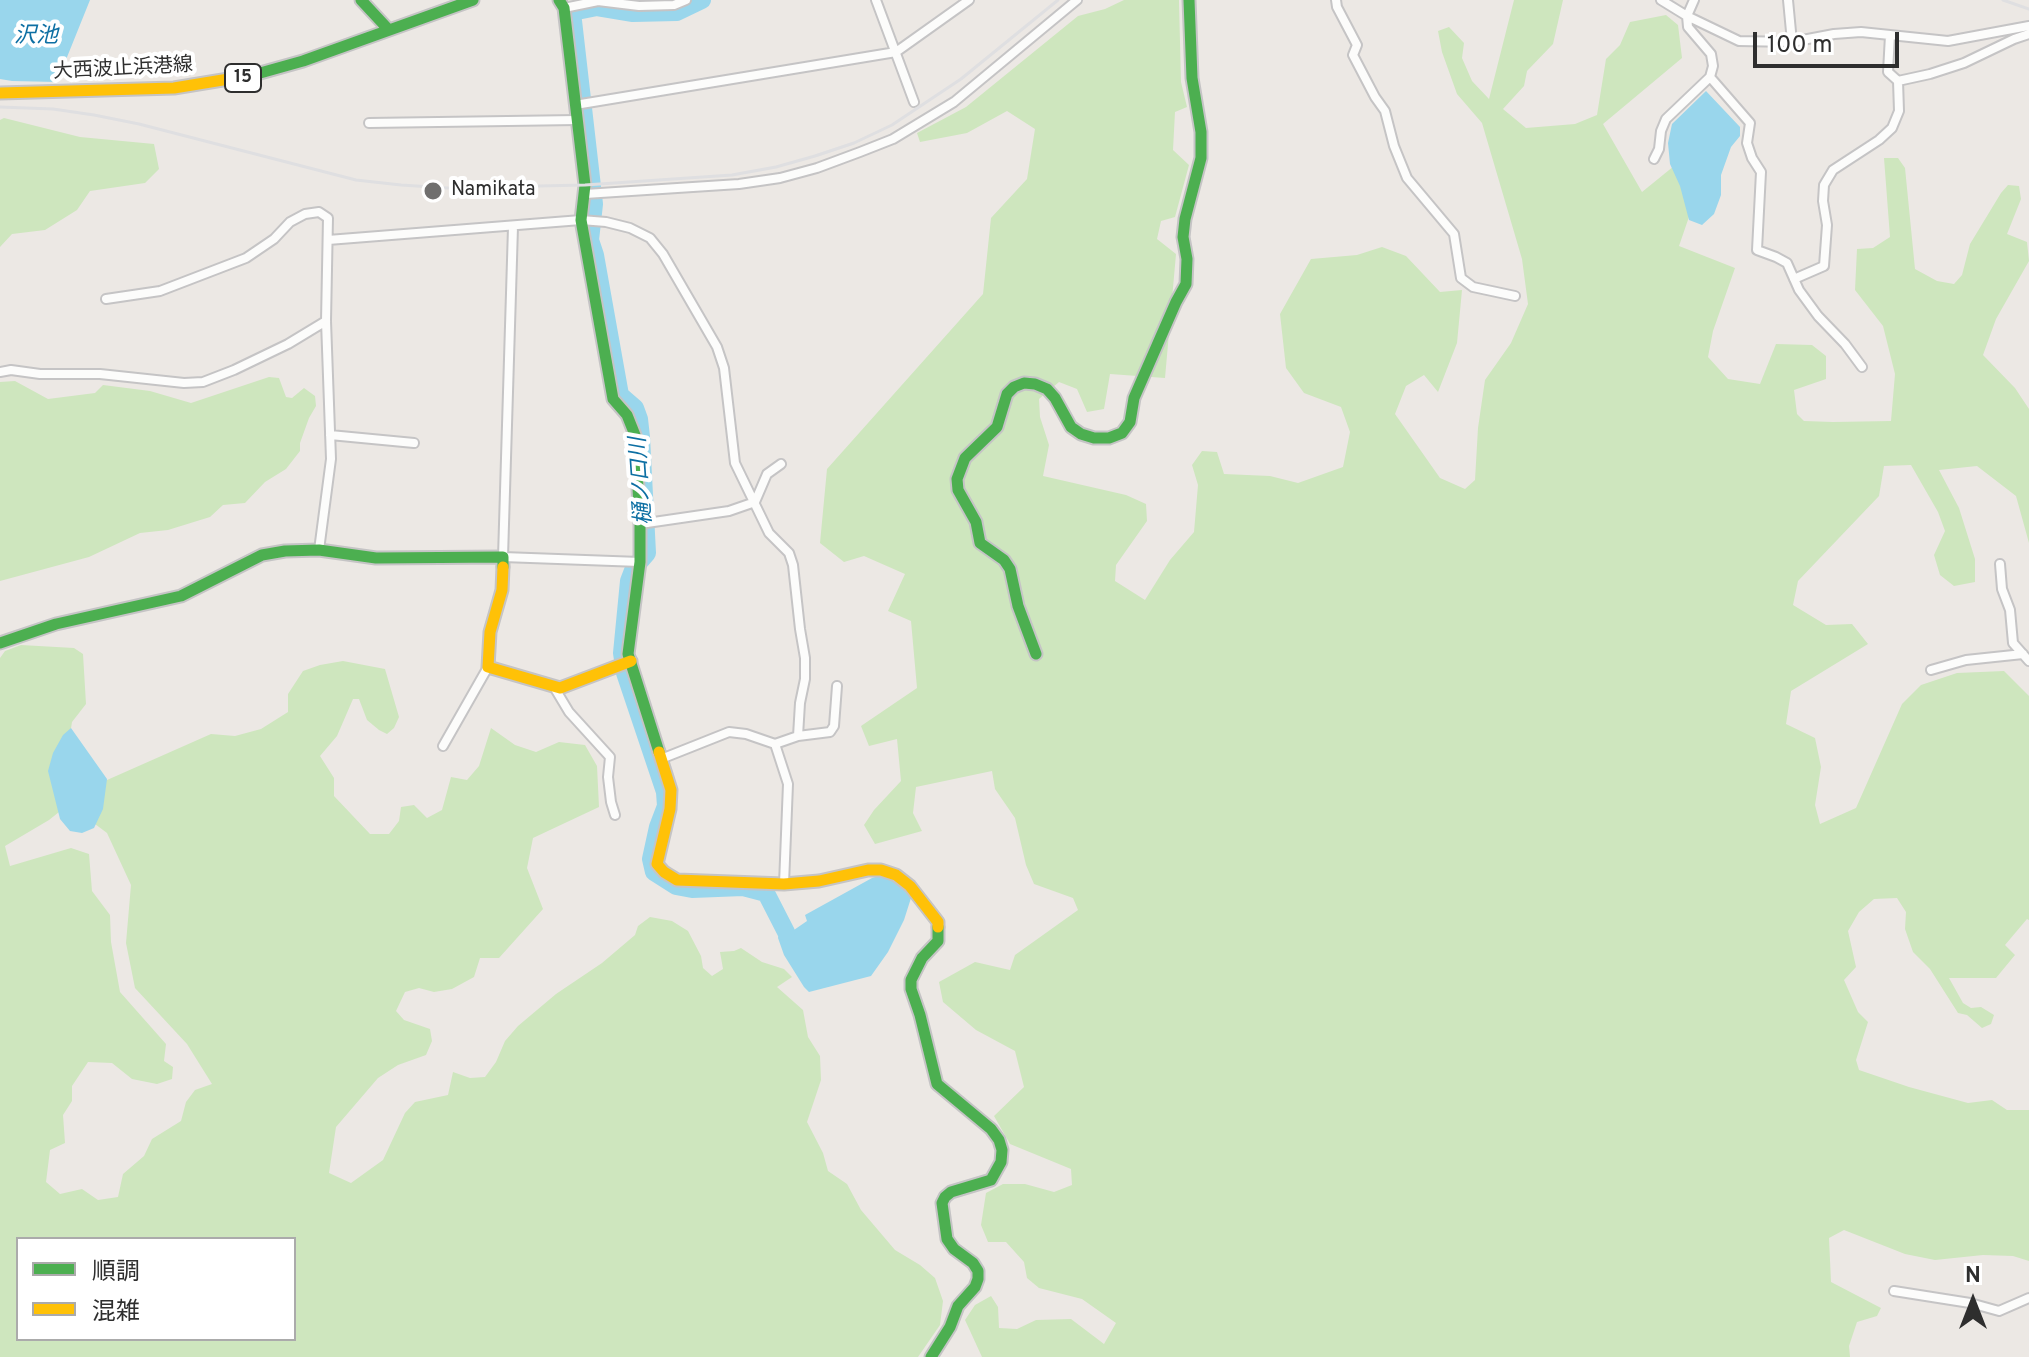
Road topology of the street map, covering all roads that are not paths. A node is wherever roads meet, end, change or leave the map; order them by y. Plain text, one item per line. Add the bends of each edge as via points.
1 (361, 0) edge
2 (473, 0) edge
3 (686, 0) edge
4 (876, 0) edge
5 (969, 0) edge
6 (1077, 0) edge
7 (1189, 0) edge
8 (1336, 0) edge
9 (1661, 0) edge
10 (1694, 0) edge
11 (1788, 0) edge
12 (561, 4) edge
13 (1687, 16) junction
14 (2029, 26) edge
15 (388, 29) junction
16 (2029, 34) edge
17 (1890, 35) junction
18 (1792, 42) junction
19 (896, 52) junction
20 (1710, 77) junction
21 (1898, 81) junction
22 (0, 93) edge
23 (914, 102) dead end
24 (575, 105) junction
25 (577, 120) junction
26 (369, 123) dead end
27 (1654, 159) dead end
28 (585, 194) junction
29 (581, 220) junction
30 (513, 227) junction
31 (328, 240) junction
32 (1794, 279) junction
33 (1515, 296) dead end
34 (106, 299) dead end
35 (326, 321) junction
36 (1862, 367) dead end
37 (0, 372) edge
38 (330, 435) junction
39 (414, 443) dead end
40 (781, 464) dead end
41 (755, 502) junction
42 (640, 524) junction
43 (319, 550) junction
44 (503, 557) junction
45 (640, 562) junction
46 (2000, 564) dead end
47 (0, 643) edge
48 (1036, 654) dead end
49 (2026, 657) edge
50 (631, 661) junction
51 (488, 667) junction
52 (1931, 670) dead end
53 (554, 686) junction
54 (837, 686) dead end
55 (798, 736) junction
56 (775, 744) junction
57 (443, 746) dead end
58 (661, 759) junction
59 (615, 815) dead end
60 (784, 884) junction
61 (1894, 1291) dead end
62 (2029, 1298) edge
63 (931, 1357) edge

1 - 15 street
2 - 15 street, 大西波止浜港線 / 15
3 - 12 street via 674,5
4 - 19 street
5 - 19 street
6 - 28 street via 954,102 893,139 780,178
7 - 48 street via 1201,158 1185,219 1186,284 1134,398 1130,422 1109,438 1081,434 1047,389 1024,383 1007,394 997,427 965,458 957,479 980,543 1010,569
8 - 33 street via 1357,45 1353,55 1385,111 1407,178 1454,234 1461,278 1473,287
9 - 13 street
10 - 13 street
11 - 18 street
12 - 24 street
13 - 18 street via 1739,41
13 - 20 street via 1688,27 1711,54
14 - 17 street via 1948,41
15 - 22 street, 大西波止浜港線 / 15 via 303,61 212,83
16 - 21 street via 1964,63
17 - 18 street via 1861,32
17 - 21 street via 1888,72
19 - 23 street
19 - 24 street
20 - 27 street via 1666,119
20 - 32 street via 1750,123 1747,143 1761,172 1757,250 1787,263
21 - 32 street via 1899,111 1892,128 1833,170 1824,185 1824,266
24 - 25 street
25 - 26 street
25 - 28 street
28 - 29 street
29 - 30 street
29 - 41 street via 630,228 650,238 663,254 717,347 735,463
29 - 42 street via 613,399 635,435
30 - 31 street
30 - 44 street
31 - 34 street via 328,218 319,212 305,214 246,258 160,291
31 - 35 street
32 - 36 street
35 - 37 street via 203,382
35 - 38 street
38 - 39 street
38 - 43 street
40 - 41 street via 767,474
41 - 42 street
41 - 55 street via 769,533 793,565 805,658
42 - 45 street
43 - 44 street via 376,558
43 - 47 street via 262,555 181,596 56,624
44 - 45 street
44 - 51 street
45 - 50 street
46 - 49 street via 2013,643
49 - 52 street via 1966,660
50 - 53 street
50 - 58 street
51 - 53 street
51 - 57 street
53 - 59 street via 569,712 610,757
54 - 55 street via 830,732
55 - 56 street
56 - 58 street via 729,732
56 - 60 street via 788,784
58 - 60 street via 671,790 657,864 664,872 686,881
60 - 63 street via 881,870 910,886 938,922 938,941 911,980 935,1077 944,1091 991,1129 1002,1150 991,1180 951,1192 942,1203 947,1239 973,1263 978,1279
61 - 62 street via 1999,1311

